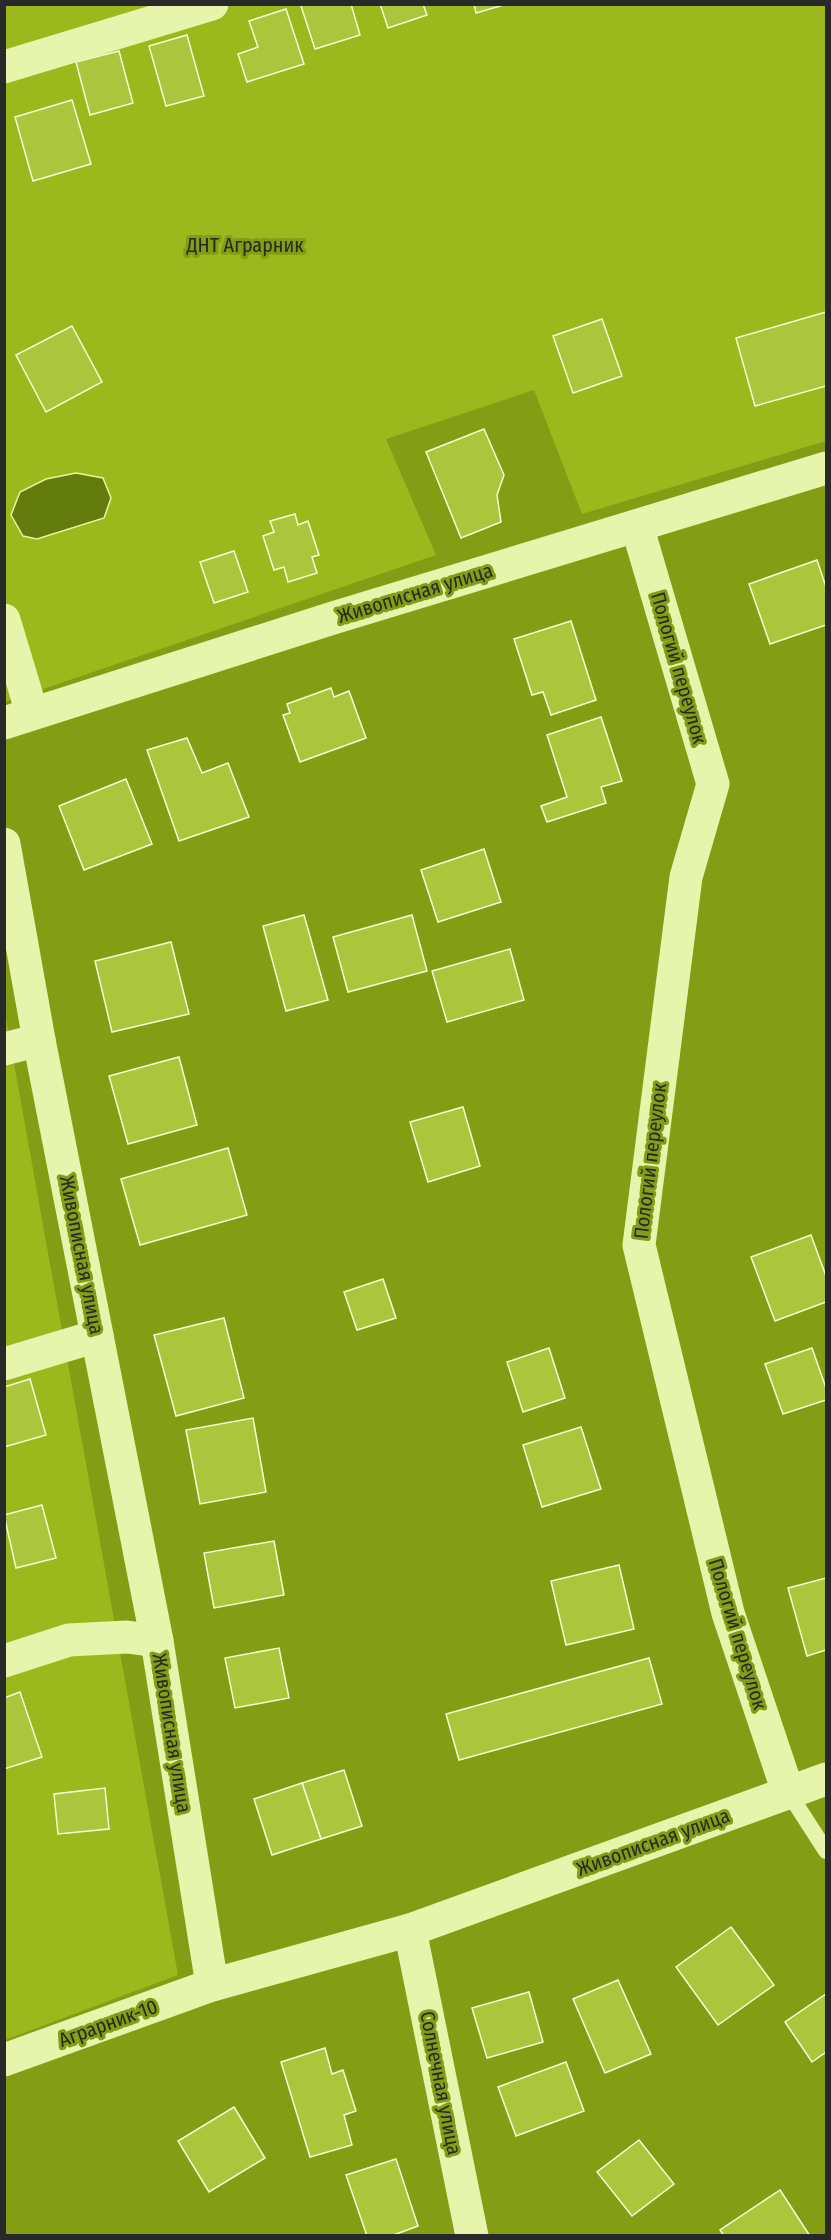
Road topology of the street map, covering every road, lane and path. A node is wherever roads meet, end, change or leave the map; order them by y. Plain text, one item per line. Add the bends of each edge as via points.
1 (212, 4) edge
2 (4, 67) edge
3 (826, 468) edge
4 (637, 526) junction
5 (4, 620) edge
6 (18, 718) edge
7 (4, 844) edge
8 (39, 1040) junction
9 (4, 1049) edge
10 (97, 1336) junction
11 (4, 1364) edge
12 (157, 1641) junction
13 (4, 1661) edge
14 (826, 1779) edge
15 (788, 1792) junction
16 (826, 1851) edge
17 (410, 1930) junction
18 (212, 1985) junction
19 (4, 2061) edge
20 (472, 2235) edge

1 - 2 street
3 - 4 street, Живописная улица
4 - 6 street, Живописная улица
4 - 15 street, Пологий переулок via 713,784 686,877 639,1245 728,1613
5 - 6 street
7 - 8 street, Живописная улица
8 - 9 street
8 - 10 street, Живописная улица
10 - 11 street
10 - 12 street, Живописная улица
12 - 13 street via 127,1637 69,1640
12 - 18 street, Живописная улица
14 - 15 street, Живописная улица
15 - 16 lane
15 - 17 street, Живописная улица
17 - 18 street, Живописная улица
17 - 20 street, Солнечная улица
18 - 19 street, Аграрник-10

